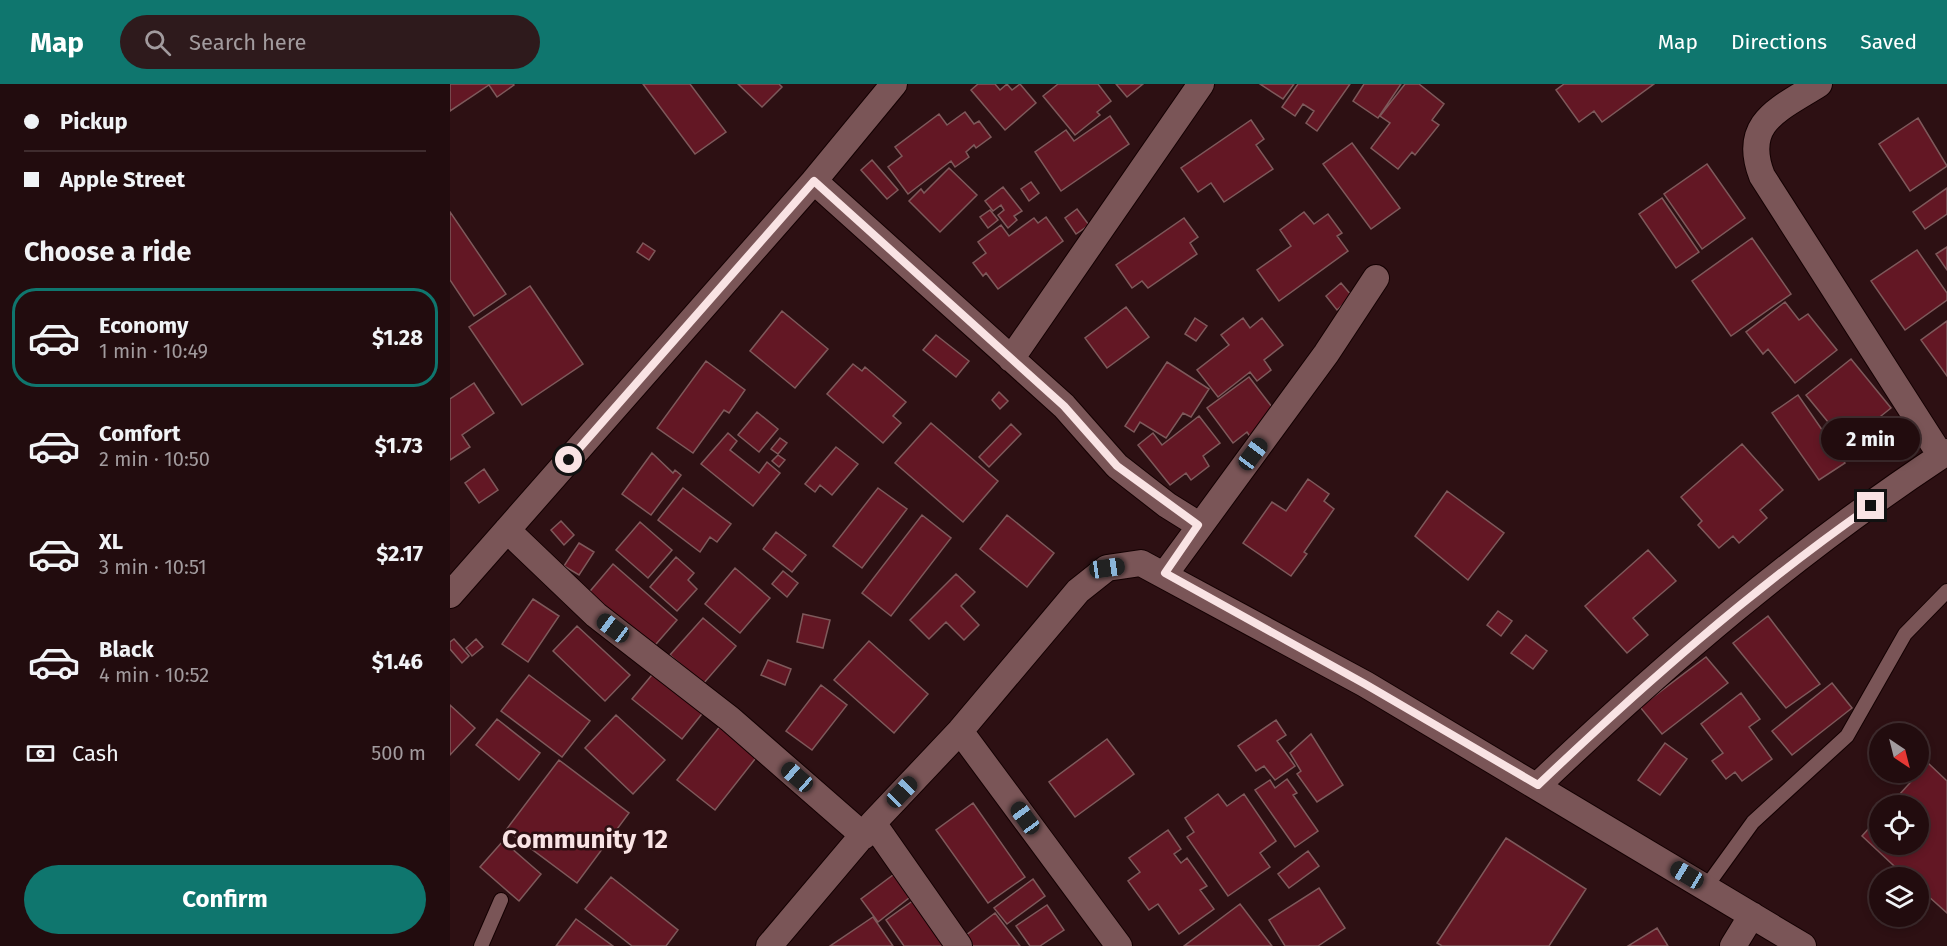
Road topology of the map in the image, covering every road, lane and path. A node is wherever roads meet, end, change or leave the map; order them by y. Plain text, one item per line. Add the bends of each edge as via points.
1 (894, 84) edge
2 (1201, 84) edge
3 (1819, 84) edge
4 (814, 181) junction
5 (1376, 278) dead end
6 (1011, 359) junction
7 (1944, 454) edge
8 (1198, 525) junction
9 (507, 530) junction
10 (1165, 573) junction
11 (1947, 591) edge
12 (450, 595) edge
13 (960, 731) junction
14 (1538, 785) junction
15 (869, 830) junction
16 (1706, 887) junction
17 (501, 900) dead end
18 (1752, 915) junction
19 (772, 945) edge
20 (481, 946) edge
21 (959, 946) edge
22 (1119, 946) edge
23 (1733, 946) edge
24 (1803, 946) edge

1 - 4 street
2 - 6 street
3 - 7 street via 1774,113 1761,127 1754,144 1754,158
4 - 6 street
4 - 9 street
5 - 8 street via 1286,409
6 - 8 street via 1064,406 1117,466
7 - 14 street via 1818,543 1742,603 1622,705
8 - 10 street
9 - 12 street
9 - 15 street via 596,615
10 - 13 street via 1141,563 1107,568 1078,591
10 - 14 street
11 - 16 lane via 1905,634 1847,736 1753,822
13 - 15 street
13 - 22 street
14 - 16 street
15 - 19 street
15 - 21 street
16 - 18 street
17 - 20 lane
18 - 23 street
18 - 24 street

